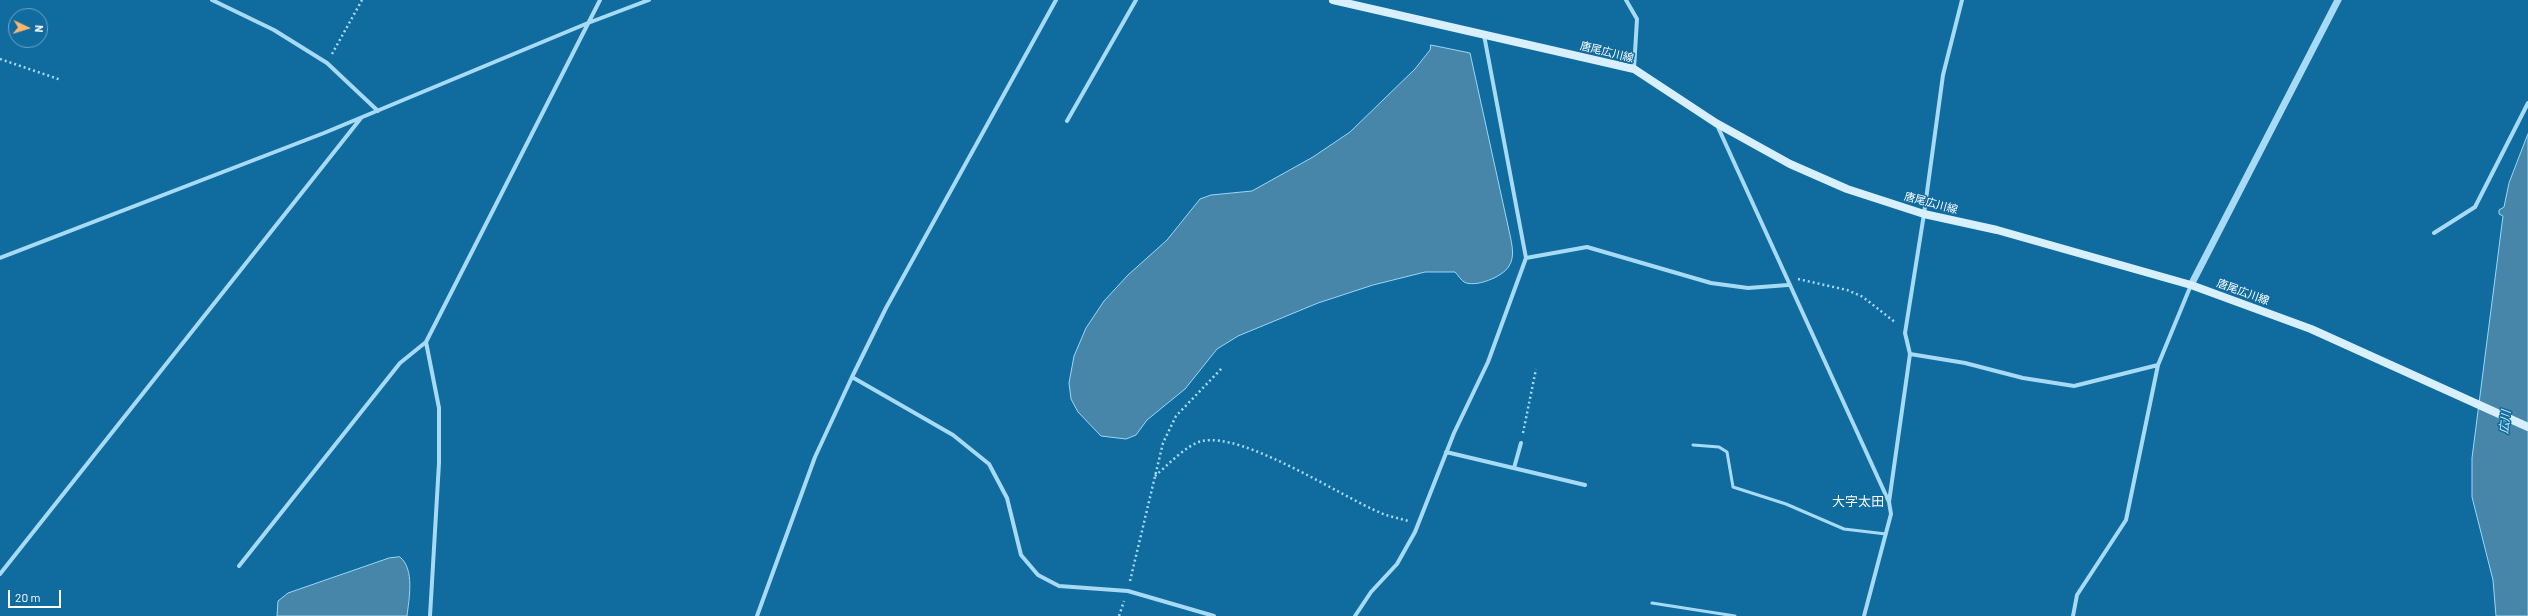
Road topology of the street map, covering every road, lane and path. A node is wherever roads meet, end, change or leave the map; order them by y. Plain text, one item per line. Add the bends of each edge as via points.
1 (212, 0) edge
2 (362, 0) edge
3 (600, 0) edge
4 (649, 0) edge
5 (1056, 0) edge
6 (1136, 0) edge
7 (1333, 0) edge
8 (1626, 0) edge
9 (1962, 0) edge
10 (2338, 0) edge
11 (588, 23) junction
12 (1484, 35) junction
13 (0, 59) edge
14 (327, 63) junction
15 (1634, 70) junction
16 (62, 80) dead end
17 (2528, 103) edge
18 (378, 111) junction
19 (361, 118) junction
20 (1067, 121) dead end
21 (1716, 123) junction
22 (1924, 214) junction
23 (2434, 233) dead end
24 (0, 258) edge
25 (1526, 258) junction
26 (1784, 275) junction
27 (1788, 285) junction
28 (2191, 285) junction
29 (1905, 334) junction
30 (426, 342) junction
31 (1910, 354) junction
32 (2158, 365) junction
33 (1223, 367) dead end
34 (1536, 369) dead end
35 (852, 377) junction
36 (2528, 427) edge
37 (1521, 443) joint
38 (1693, 445) dead end
39 (1446, 452) junction
40 (1514, 468) junction
41 (1156, 476) junction
42 (1585, 484) dead end
43 (1889, 502) junction
44 (1418, 524) junction
45 (1886, 534) junction
46 (239, 566) dead end
47 (0, 574) edge
48 (1128, 591) junction
49 (1652, 603) dead end
50 (1716, 614) edge
51 (430, 616) edge
52 (757, 616) edge
53 (1119, 616) edge
54 (1214, 616) edge
55 (1355, 616) edge
56 (1735, 616) edge
57 (1864, 616) edge
58 (2073, 616) edge

1 - 14 street via 274,30
2 - 14 path
3 - 11 street
4 - 11 street
5 - 35 street via 886,308
6 - 20 street
7 - 12 main road, 唐尾広川線
8 - 15 street via 1637,19
9 - 22 street via 1943,75
10 - 28 street
11 - 18 street
11 - 30 street
12 - 15 main road, 唐尾広川線
12 - 25 street
13 - 16 path
14 - 18 street
15 - 21 main road, 唐尾広川線
17 - 23 street via 2476,207
18 - 19 street
19 - 24 street
19 - 47 street
21 - 22 main road, 唐尾広川線 via 1790,164 1847,188
21 - 26 street
22 - 28 main road, 唐尾広川線 via 1997,230
22 - 29 street
25 - 27 street via 1587,247 1711,283 1748,288
25 - 39 street via 1488,362
26 - 27 street
26 - 29 path via 1847,290 1863,297 1899,325
27 - 43 street
28 - 32 street
28 - 36 main road, 唐尾広川線 via 2311,329
29 - 31 street
30 - 46 street via 400,363
30 - 51 street via 439,408 439,463
31 - 32 street via 2074,386
31 - 43 street
32 - 58 street via 2126,520 2077,595
33 - 41 path via 1176,416 1163,443
34 - 37 path
35 - 48 street via 953,435 989,464 1007,498 1021,556 1038,575 1059,586
35 - 52 street via 815,457
37 - 40 street
38 - 45 lane via 1719,448 1727,452 1733,487 1786,504 1844,529
39 - 40 street
39 - 44 street
40 - 42 street
41 - 44 path via 1201,442 1220,440 1240,445 1320,481 1382,514
41 - 48 path
43 - 45 street via 1891,514
44 - 55 street via 1397,564 1371,592
45 - 57 street
48 - 53 path
48 - 54 street
49 - 50 lane
50 - 56 lane

